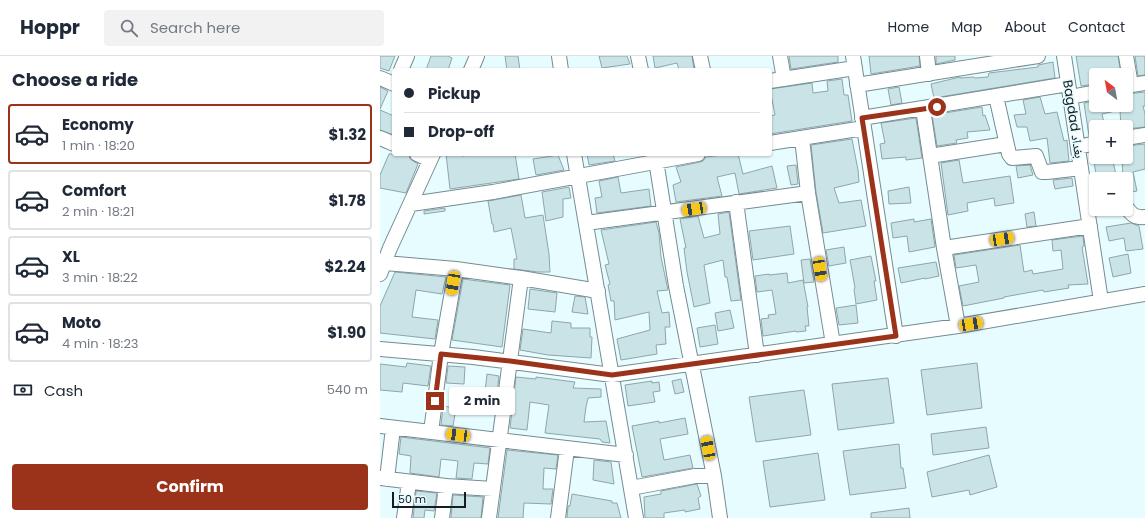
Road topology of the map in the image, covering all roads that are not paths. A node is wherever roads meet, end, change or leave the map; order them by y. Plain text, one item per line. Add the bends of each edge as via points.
1 (407, 56) edge
2 (477, 56) edge
3 (559, 56) edge
4 (638, 56) edge
5 (700, 56) edge
6 (780, 56) edge
7 (927, 56) edge
8 (1038, 56) edge
9 (1064, 56) edge
10 (1126, 56) edge
11 (990, 60) edge
12 (854, 62) edge
13 (402, 68) edge
14 (472, 68) edge
15 (561, 68) edge
16 (641, 68) edge
17 (703, 68) edge
18 (1127, 68) edge
19 (929, 74) junction
20 (380, 78) edge
21 (777, 80) edge
22 (392, 83) edge
23 (1145, 83) edge
24 (857, 85) junction
25 (1133, 85) edge
26 (1069, 90) junction
27 (1089, 91) edge
28 (996, 96) junction
29 (923, 109) junction
30 (863, 123) junction
31 (1145, 135) edge
32 (1133, 137) edge
33 (380, 138) edge
34 (802, 138) junction
35 (392, 143) edge
36 (772, 143) edge
37 (1006, 144) junction
38 (1089, 145) edge
39 (1078, 147) junction
40 (574, 156) edge
41 (677, 156) edge
42 (930, 156) junction
43 (432, 157) edge
44 (656, 158) edge
45 (1081, 168) junction
46 (578, 176) junction
47 (808, 193) junction
48 (1089, 197) edge
49 (736, 202) junction
50 (411, 204) junction
51 (665, 213) junction
52 (1091, 216) edge
53 (1133, 216) edge
54 (1145, 217) edge
55 (586, 223) junction
56 (1090, 226) junction
57 (385, 245) edge
58 (944, 248) junction
59 (382, 269) edge
60 (456, 269) junction
61 (521, 278) junction
62 (598, 291) junction
63 (1145, 294) edge
64 (1101, 301) junction
65 (958, 326) junction
66 (896, 336) junction
67 (833, 344) junction
68 (380, 348) edge
69 (441, 354) junction
70 (757, 355) junction
71 (510, 361) junction
72 (692, 364) junction
73 (612, 375) junction
74 (387, 427) edge
75 (431, 432) junction
76 (499, 440) junction
77 (567, 448) junction
78 (626, 455) junction
79 (714, 476) junction
80 (383, 479) edge
81 (409, 482) junction
82 (446, 486) junction
83 (631, 488) junction
84 (493, 489) junction
85 (404, 518) edge
86 (442, 518) edge
87 (489, 518) edge
88 (558, 518) edge
89 (636, 518) edge
90 (720, 518) edge

1 - 13 street
2 - 14 street
3 - 15 street
4 - 16 street
5 - 17 street
6 - 21 street
7 - 19 street
8 - 11 street
9 - 26 street, Bagdad بغداد
10 - 18 street
11 - 19 street
12 - 21 street
12 - 24 street
19 - 24 street
20 - 22 street
23 - 25 street
24 - 30 street
26 - 27 street
26 - 28 street
26 - 39 street, Bagdad بغداد
28 - 29 street
28 - 37 street
29 - 30 street
29 - 42 street
30 - 34 street
30 - 66 street
31 - 32 street
33 - 35 street
34 - 36 street
34 - 47 street
37 - 42 street
37 - 45 street via 1012,158 1036,156 1042,172
38 - 39 street
39 - 45 street, Bagdad بغداد
40 - 46 street
41 - 44 street
42 - 58 street
43 - 50 street
44 - 46 street
44 - 51 street
45 - 48 street, Bagdad بغداد
46 - 50 street
46 - 55 street
47 - 49 street
47 - 67 street
49 - 51 street
49 - 70 street
50 - 57 street
51 - 55 street
51 - 72 street via 676,286
52 - 56 street, Bagdad بغداد
53 - 54 street
55 - 62 street
56 - 58 street
56 - 64 street, Bagdad بغداد
57 - 59 street
58 - 65 street
59 - 60 street
60 - 61 street
60 - 69 street
61 - 62 street
61 - 71 street
62 - 73 street
63 - 64 street
64 - 65 street
65 - 66 street
66 - 67 street
67 - 70 street
68 - 69 street
69 - 71 street
69 - 75 street
70 - 72 street
71 - 73 street
71 - 76 street
72 - 73 street
72 - 79 street
73 - 78 street
74 - 75 street
74 - 80 street
75 - 76 street
76 - 77 street
76 - 84 street
77 - 78 street
77 - 88 street
78 - 83 street
79 - 83 street via 695,476
79 - 90 street
80 - 81 street
81 - 82 street
81 - 85 street
82 - 84 street
82 - 86 street
83 - 89 street
84 - 87 street

